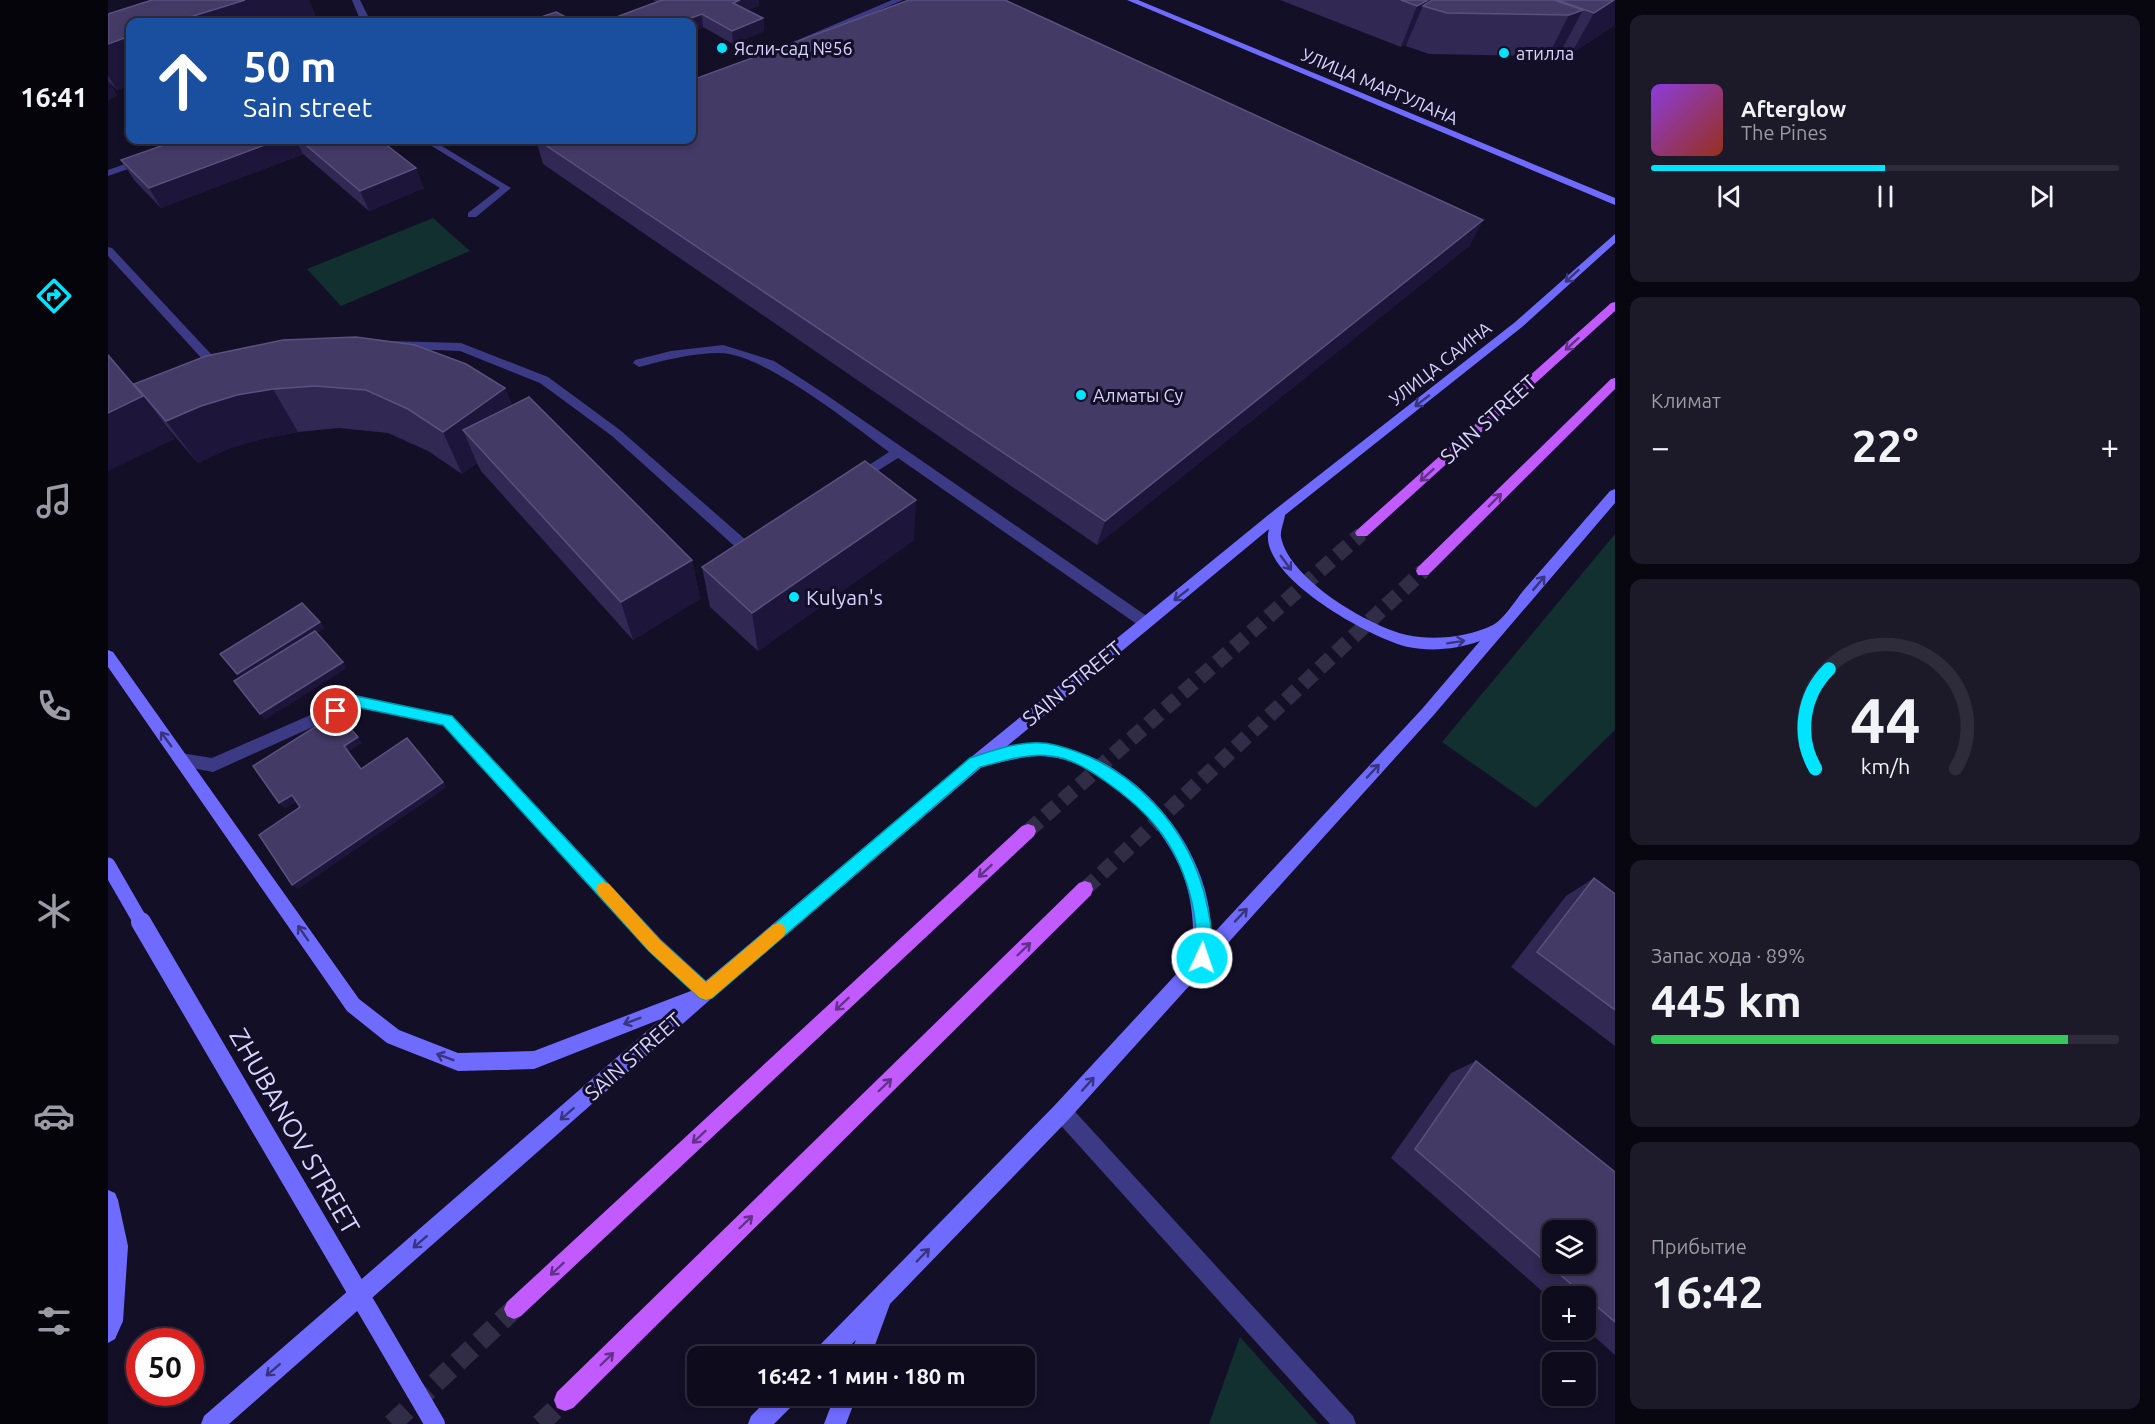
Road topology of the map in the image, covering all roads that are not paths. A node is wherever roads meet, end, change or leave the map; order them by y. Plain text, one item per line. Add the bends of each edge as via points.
1 (356, 0) edge
2 (899, 0) edge
3 (1131, 0) edge
4 (365, 18) edge
5 (791, 45) edge
6 (433, 144) edge
7 (150, 158) edge
8 (108, 173) edge
9 (1615, 202) edge
10 (472, 214) dead end
11 (1615, 237) edge
12 (108, 250) edge
13 (1615, 305) edge
14 (376, 348) edge
15 (639, 363) dead end
16 (236, 375) edge
17 (1615, 382) edge
18 (898, 452) junction
19 (847, 484) edge
20 (1615, 494) edge
21 (1282, 511) junction
22 (1362, 533) tunnel mouth
23 (766, 535) edge
24 (1423, 571) tunnel mouth
25 (1146, 623) junction
26 (1501, 627) junction
27 (108, 656) edge
28 (181, 760) junction
29 (975, 763) junction
30 (1028, 831) tunnel mouth
31 (108, 866) edge
32 (1085, 889) tunnel mouth
33 (1202, 958) junction
34 (706, 992) junction
35 (1062, 1112) junction
36 (108, 1200) edge
37 (882, 1297) junction
38 (514, 1309) tunnel mouth
39 (108, 1332) edge
40 (835, 1346) edge
41 (864, 1346) edge
42 (565, 1400) tunnel mouth
43 (776, 1406) edge
44 (842, 1406) edge
45 (212, 1424) edge
46 (435, 1424) edge
47 (759, 1424) edge
48 (835, 1424) edge
49 (1345, 1424) edge

1 - 4 lane
2 - 5 lane
3 - 9 main road, УЛИЦА МАРГУЛАНА
6 - 10 lane via 506,188
7 - 8 lane
11 -> 21 main road, УЛИЦА САИНА via 1518,325
12 - 16 lane via 226,377
13 -> 22 main road, SAIN STREET
14 - 23 lane via 397,344 461,347 544,380 616,433 746,548
15 - 18 lane via 723,349 770,364
24 -> 17 main road
18 - 19 lane
18 - 25 lane
26 -> 20 main road
21 -> 25 main road, SAIN STREET
21 -> 26 main road via 1272,530 1281,556 1309,587 1341,612 1389,636 1434,644 1470,640
25 - 29 main road, SAIN STREET
33 -> 26 main road
28 -> 27 main road
28 - 34 lane via 213,765 356,701 447,720 655,945
34 -> 28 main road via 534,1060 458,1062 393,1037 353,1005
29 - 33 main road via 1022,749 1053,750 1093,764 1139,796 1174,839 1188,865 1203,919
29 - 34 main road, SAIN STREET
30 -> 38 main road
31 - 46 main road, ZHUBANOV STREET, bridge
42 -> 32 main road
35 -> 33 main road
34 -> 45 main road, SAIN STREET
37 -> 35 main road
35 - 49 lane
36 - 39 main road via 118,1246
37 - 40 main road
37 - 41 main road
43 - 47 main road
44 - 48 main road

